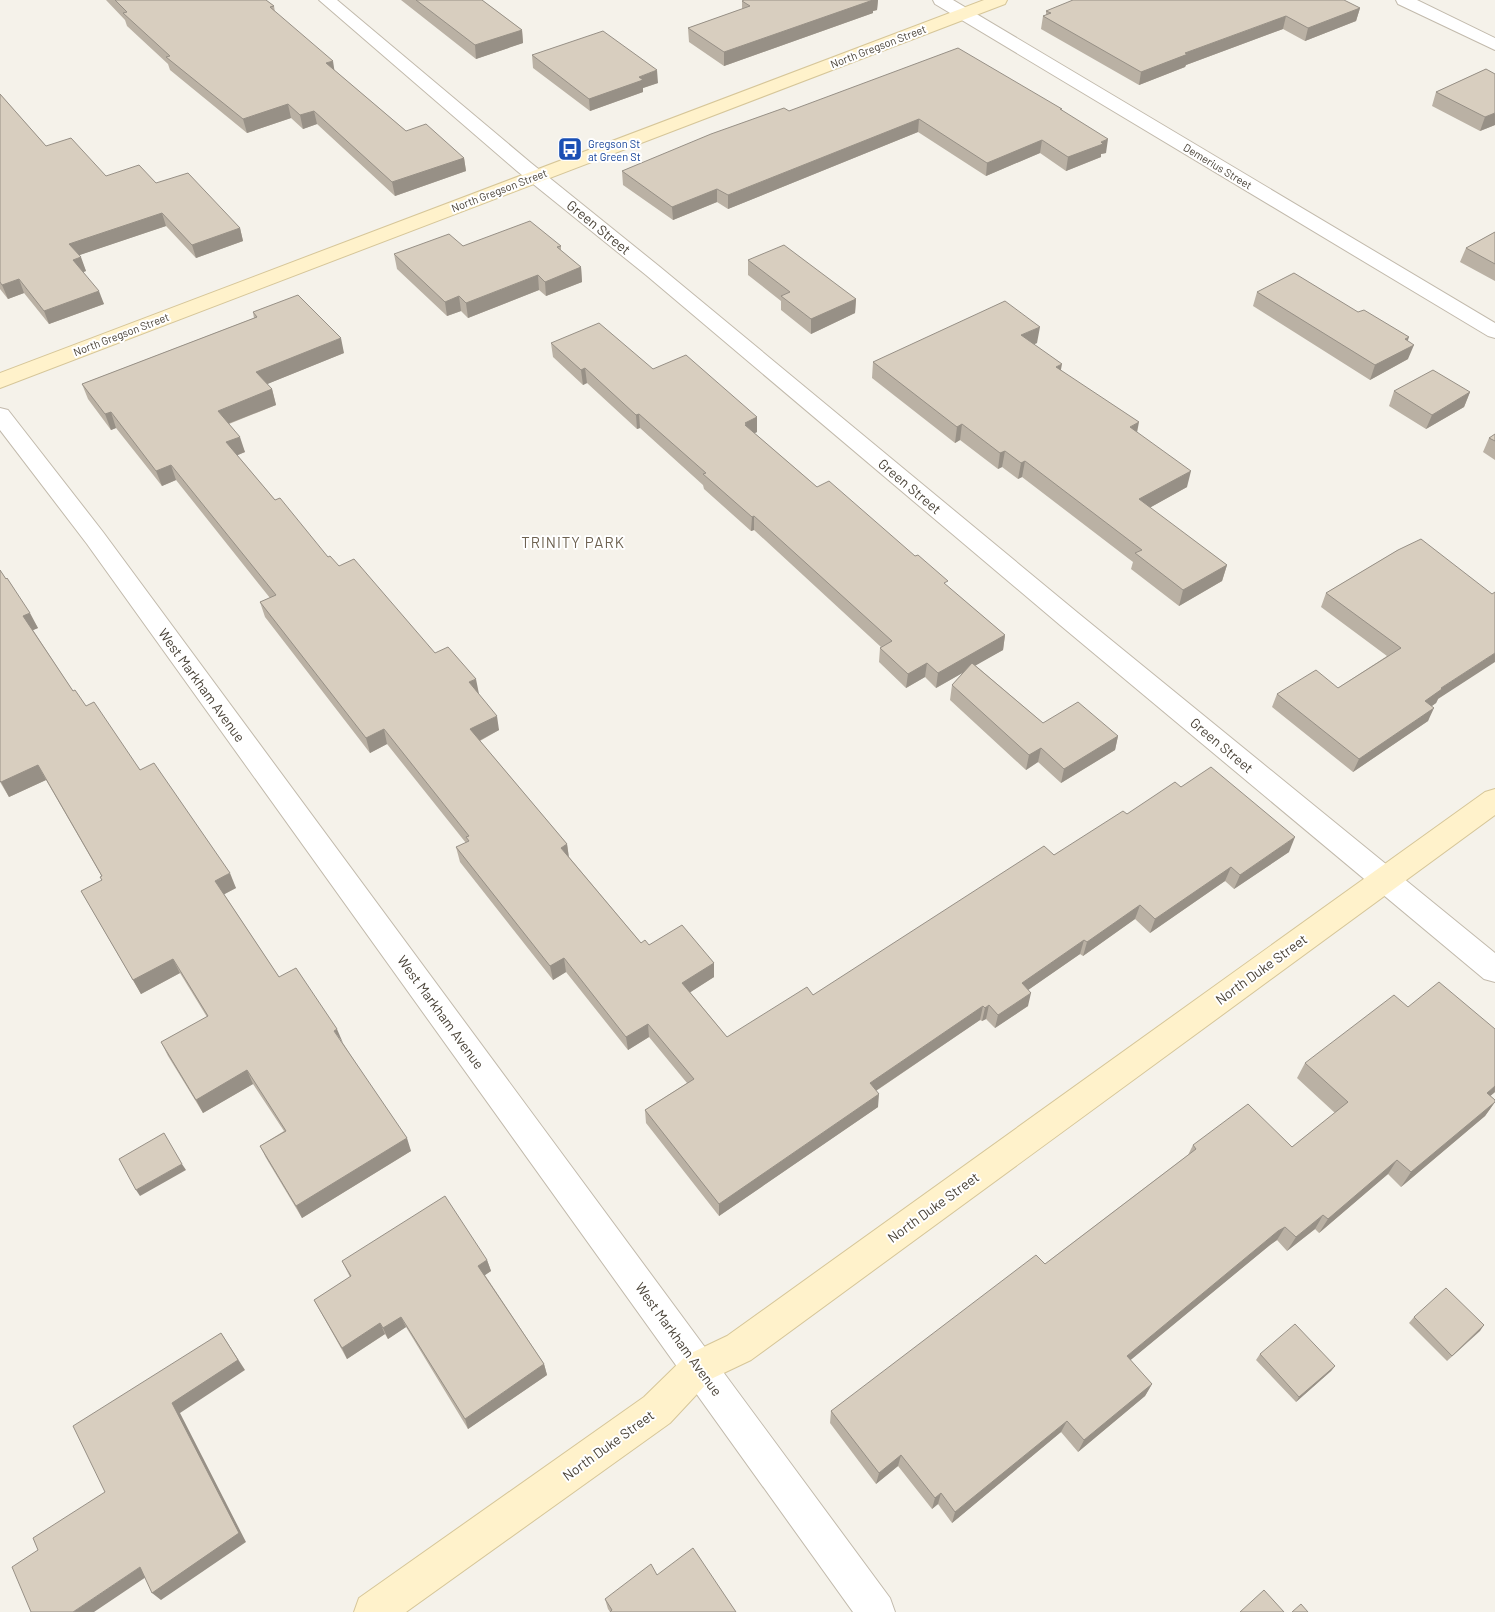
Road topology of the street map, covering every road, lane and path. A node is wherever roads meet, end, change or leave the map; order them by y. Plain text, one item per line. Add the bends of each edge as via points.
1 (327, 0) edge
2 (942, 0) edge
3 (999, 0) edge
4 (1404, 0) edge
5 (964, 14) junction
6 (1495, 45) edge
7 (536, 176) junction
8 (1495, 332) edge
9 (0, 381) edge
10 (0, 415) edge
11 (1495, 800) edge
12 (1384, 879) junction
13 (1495, 970) edge
14 (699, 1367) junction
15 (373, 1612) edge
16 (876, 1612) edge

1 - 7 street, Green Street
2 - 5 street, Demerius Street
3 - 5 main road, North Gregson Street
4 - 6 street
5 - 7 main road, North Gregson Street
5 - 8 street, Demerius Street
7 - 9 main road, North Gregson Street
7 - 12 street, Green Street
10 - 14 street, West Markham Avenue via 95,538
11 - 12 main road, North Duke Street
12 - 13 street, Green Street
12 - 14 main road, North Duke Street via 739,1348
14 - 15 main road, North Duke Street via 657,1410
14 - 16 street, West Markham Avenue

